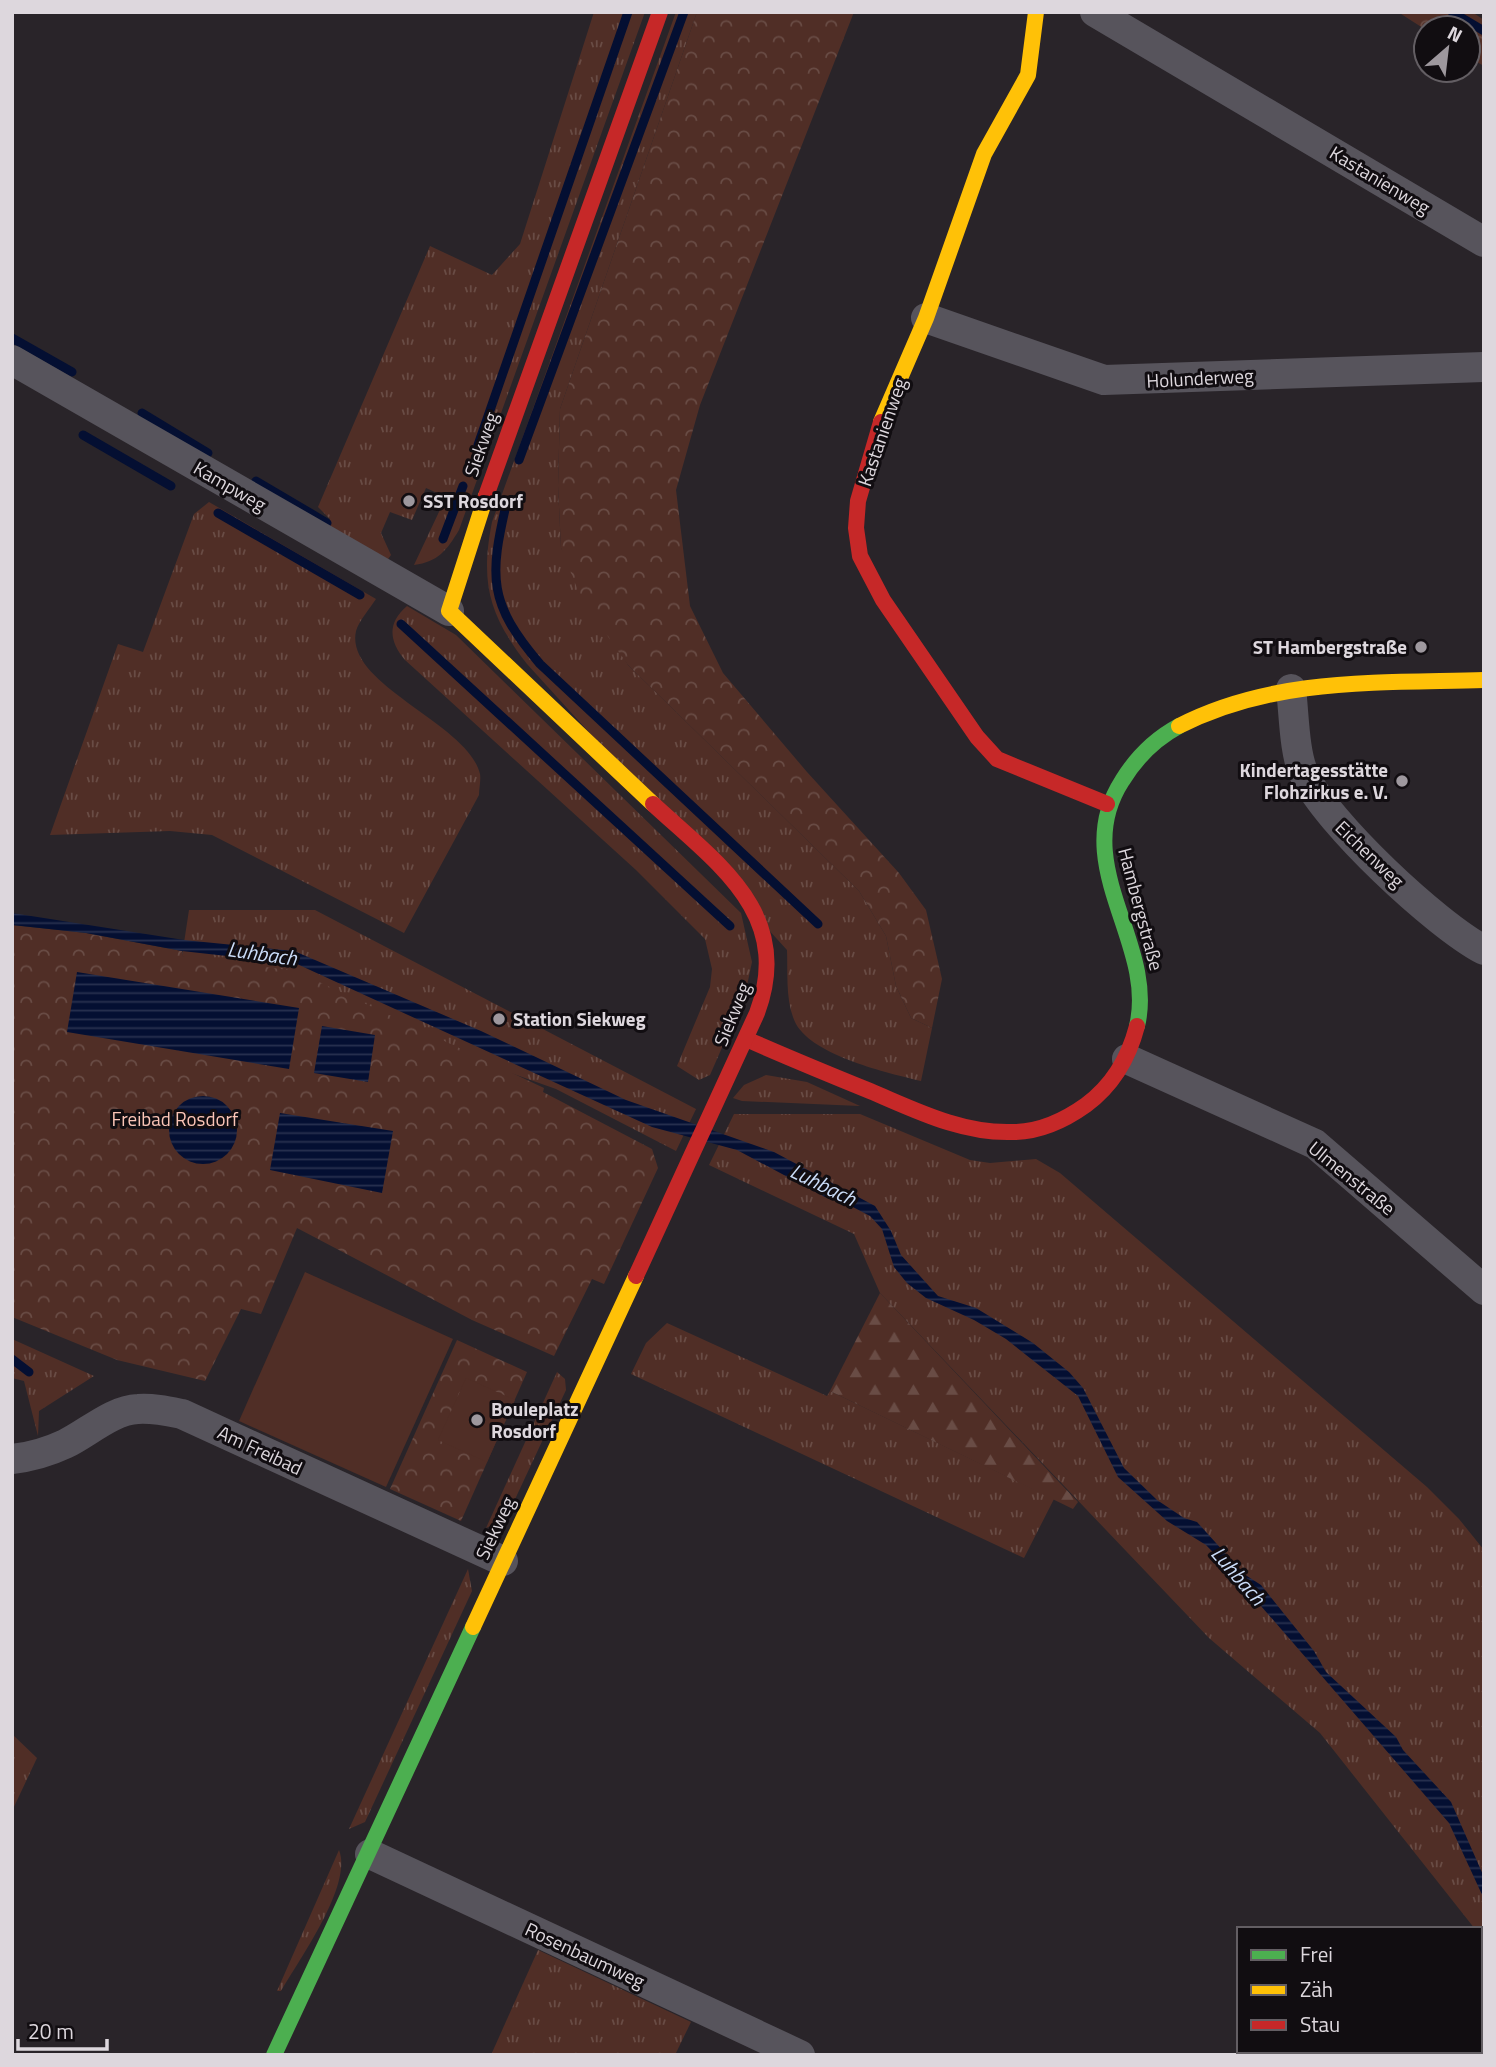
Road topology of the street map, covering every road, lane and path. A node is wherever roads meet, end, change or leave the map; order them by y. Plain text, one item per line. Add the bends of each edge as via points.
1 (660, 12) edge
2 (1035, 12) edge
3 (1095, 12) edge
4 (1484, 242) edge
5 (926, 318) junction
6 (12, 360) edge
7 (1484, 367) edge
8 (449, 611) junction
9 (1484, 680) edge
10 (1291, 689) junction
11 (1107, 804) junction
12 (1484, 950) edge
13 (746, 1039) junction
14 (1127, 1059) junction
15 (1484, 1290) edge
16 (12, 1458) edge
17 (503, 1561) junction
18 (370, 1854) junction
19 (274, 2055) edge
20 (800, 2055) edge

1 - 8 street, Siekweg via 506,435
2 - 5 street, Kastanienweg via 1028,75 984,154
3 - 4 street, Kastanienweg
5 - 7 street, Holunderweg via 1104,380 1124,382
5 - 11 street, Kastanienweg via 872,448 858,501 860,556 891,611 997,759
6 - 8 street, Kampweg
8 - 13 street, Siekweg via 696,846 749,903 765,933 769,969 764,996
9 - 10 street, Hambergstraße
10 - 11 street, Hambergstraße via 1226,702 1171,729 1133,762
10 - 12 street, Eichenweg via 1302,771 1319,802 1444,924
11 - 14 street, Hambergstraße via 1102,858 1140,989 1141,1008
13 - 14 street, Hambergstraße via 947,1123 995,1133 1038,1129 1068,1118 1107,1088
13 - 17 street, Siekweg
14 - 15 street, Ulmenstraße via 1315,1144
16 - 17 street, Am Freibad via 31,1457 64,1444 116,1415 162,1409 182,1414
17 - 18 street, Siekweg
18 - 19 street, Siekweg
18 - 20 street, Rosenbaumweg

